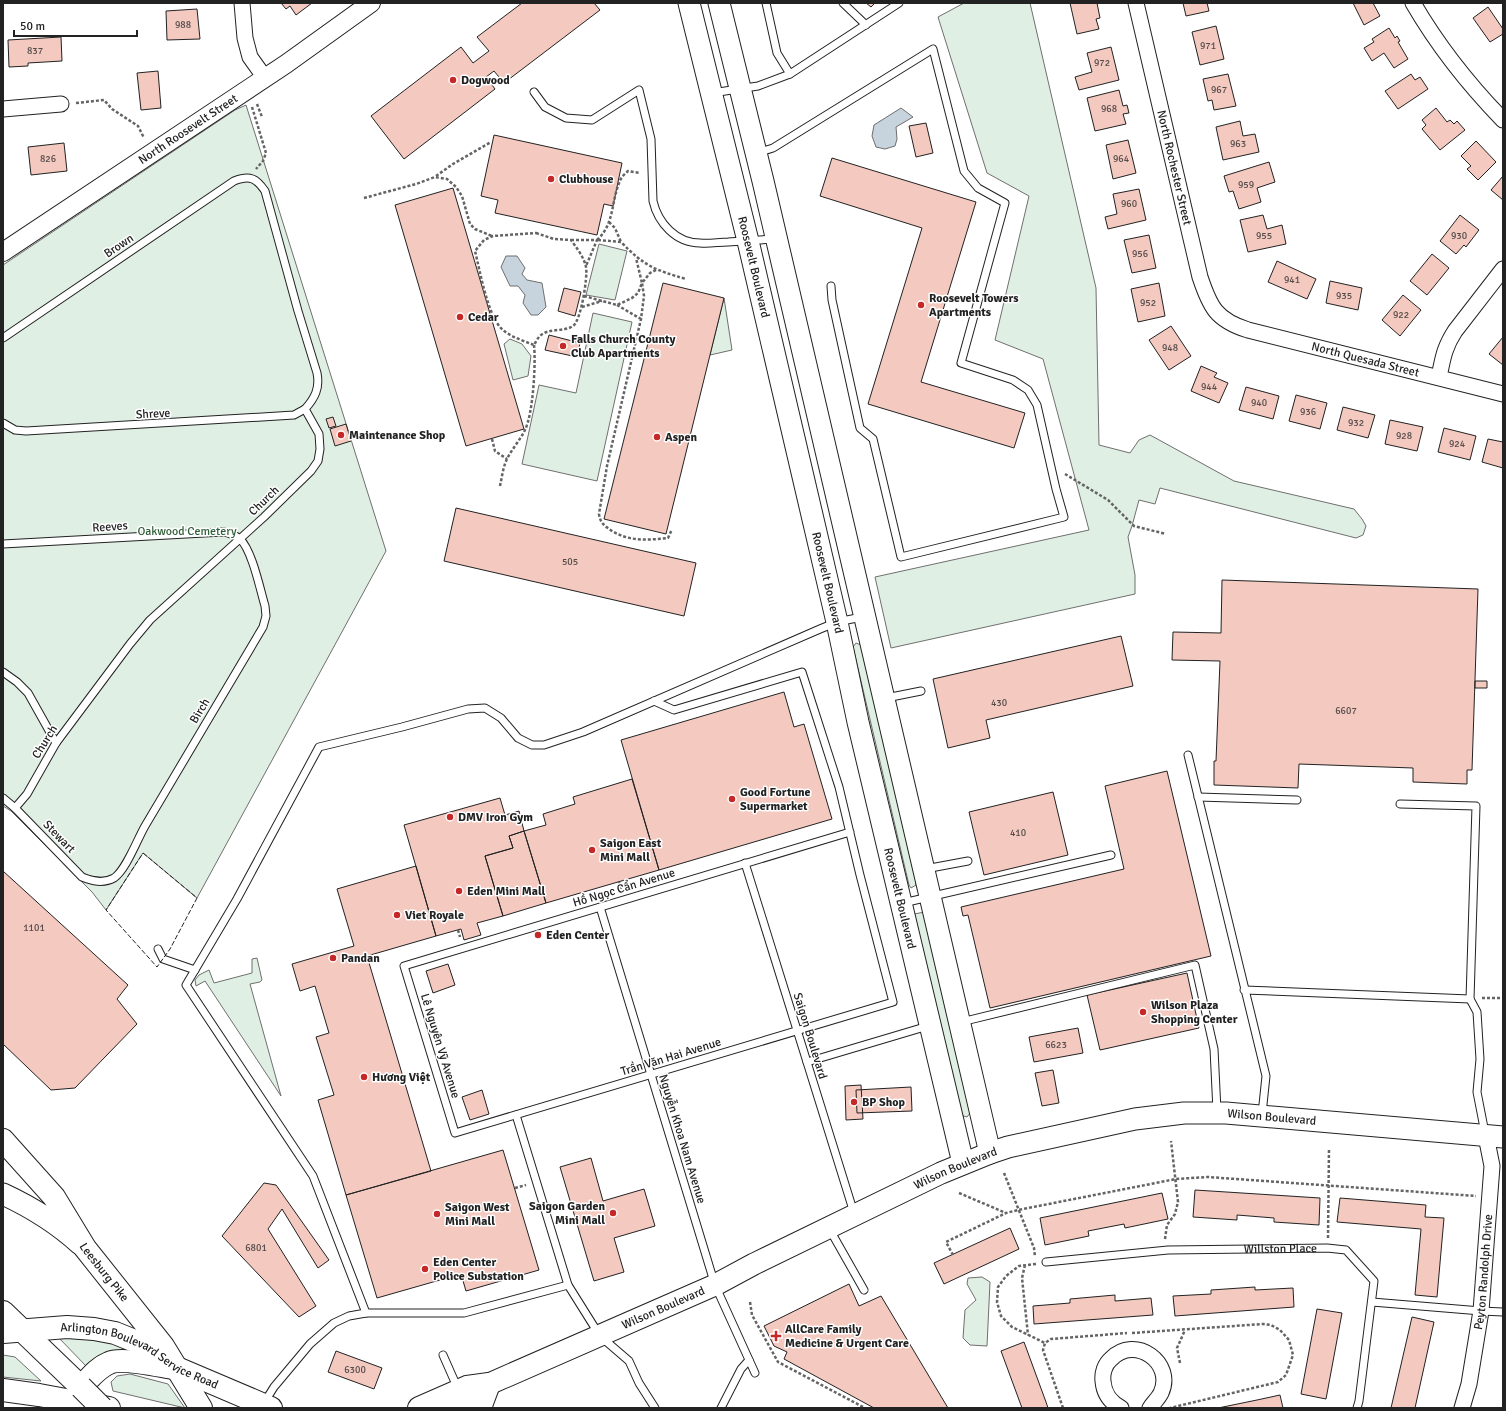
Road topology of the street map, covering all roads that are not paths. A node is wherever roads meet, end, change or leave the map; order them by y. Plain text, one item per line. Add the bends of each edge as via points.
1 (242, 3) edge
2 (370, 3) edge
3 (689, 3) edge
4 (719, 3) edge
5 (766, 3) edge
6 (843, 3) edge
7 (899, 3) edge
8 (1136, 3) edge
9 (1413, 3) edge
10 (866, 25) junction
11 (790, 74) junction
12 (265, 78) junction
13 (740, 88) junction
14 (534, 92) dead end
15 (712, 93) junction
16 (61, 104) road end
17 (3, 109) edge
18 (1503, 120) edge
19 (756, 153) junction
20 (776, 239) junction
21 (748, 241) junction
22 (3, 252) edge
23 (1503, 269) edge
24 (831, 286) dead end
25 (1229, 322) joint
26 (3, 338) edge
27 (1439, 377) junction
28 (1503, 394) edge
29 (305, 409) junction
30 (3, 423) edge
31 (240, 539) junction
32 (3, 544) edge
33 (864, 617) junction
34 (837, 622) junction
35 (3, 672) edge
36 (921, 692) dead end
37 (884, 698) junction
38 (654, 701) junction
39 (56, 743) junction
40 (1188, 755) dead end
41 (1198, 797) junction
42 (3, 798) edge
43 (1297, 800) dead end
44 (1400, 804) dead end
45 (15, 808) junction
46 (850, 832) junction
47 (1110, 856) dead end
48 (968, 861) dead end
49 (745, 863) junction
50 (924, 869) junction
51 (104, 882) joint
52 (930, 897) junction
53 (901, 903) junction
54 (600, 907) junction
55 (158, 949) dead end
56 (404, 966) joint
57 (195, 970) junction
58 (1244, 990) junction
59 (1470, 999) junction
60 (959, 1023) junction
61 (930, 1025) junction
62 (797, 1031) junction
63 (807, 1062) junction
64 (651, 1074) junction
65 (1217, 1112) junction
66 (516, 1115) junction
67 (1262, 1116) junction
68 (456, 1133) joint
69 (1495, 1137) edge
70 (3, 1140) edge
71 (990, 1153) junction
72 (963, 1164) junction
73 (3, 1194) edge
74 (855, 1216) junction
75 (829, 1228) junction
76 (85, 1248) junction
77 (1046, 1262) road end
78 (568, 1285) junction
79 (715, 1285) junction
80 (864, 1290) dead end
81 (1372, 1302) junction
82 (1481, 1311) junction
83 (3, 1312) edge
84 (1503, 1312) edge
85 (366, 1313) junction
86 (12, 1331) edge
87 (600, 1336) junction
88 (443, 1355) dead end
89 (749, 1360) junction
90 (177, 1368) junction
91 (755, 1374) dead end
92 (489, 1384) junction
93 (81, 1387) junction
94 (3, 1390) edge
95 (456, 1399) edge
96 (267, 1406) edge
97 (102, 1408) edge
98 (109, 1408) edge
99 (201, 1408) edge
100 (418, 1408) edge
101 (480, 1408) edge
102 (655, 1408) edge
103 (721, 1408) edge
104 (1120, 1408) edge
105 (1150, 1408) edge
106 (1357, 1408) edge
107 (1462, 1408) edge

1 - 12 street via 245,38 250,57
2 - 12 street, North Roosevelt Street
3 - 15 main road, Roosevelt Boulevard
4 - 13 main road
5 - 11 lane via 777,53
6 - 10 lane
7 - 10 lane
8 - 25 street, North Rochester Street via 1200,277 1211,306
9 - 18 street via 1458,71
10 - 11 lane
11 - 13 lane via 758,86
12 - 22 street, North Roosevelt Street
13 - 15 lane
13 - 19 main road
14 - 21 lane via 545,107 566,118 592,120 639,90 651,139 653,201 662,222 673,234 699,244
15 - 21 main road, Roosevelt Boulevard
16 - 17 street
19 - 20 main road
19 - 24 lane via 773,148 933,49 964,171 978,188 1005,203 961,362 1013,380 1028,390 1037,405 1064,517 901,557 873,439 860,428
20 - 21 lane
20 - 33 main road
21 - 34 main road, Roosevelt Boulevard
23 - 27 street via 1448,342
25 - 27 street, North Quesada Street via 1248,330
26 - 29 lane, Brown via 234,181 251,178 260,183 265,192 319,379 313,401
27 - 28 street, North Quesada Street
29 - 30 lane, Shreve via 294,415 26,431 15,430
29 - 31 lane, Church via 319,434 318,460 311,471
31 - 32 lane, Reeves via 223,532
31 - 39 lane, Church via 150,620
31 - 51 lane, Birch via 248,551 265,606 263,627 121,871 114,878
33 - 34 lane
33 - 37 main road
34 - 38 lane
34 - 53 main road, Roosevelt Boulevard
35 - 39 lane via 28,693
36 - 37 lane
37 - 50 main road
38 - 46 lane via 674,710 802,672 839,786
38 - 57 lane via 583,732 544,745 532,745 518,738 501,718 485,708 468,709 319,747 237,899
39 - 45 lane, Church via 34,784
40 - 41 lane
41 - 43 lane
41 - 58 lane
42 - 45 lane, Stewart
44 - 59 lane via 1476,806
45 - 51 lane, Stewart via 82,877 93,882
46 - 49 lane, Hồ Ngọc Cẩn Avenue
46 - 62 lane, Trần Văn Hai Avenue via 893,1002
47 - 52 lane
48 - 50 lane
49 - 54 lane, Hồ Ngọc Cẩn Avenue
49 - 62 lane, Saigon Boulevard
50 - 52 main road
52 - 53 lane
52 - 60 main road
53 - 61 main road, Roosevelt Boulevard
54 - 56 lane, Hồ Ngọc Cẩn Avenue
54 - 64 lane, Nguyễn Khoa Nam Avenue
55 - 57 lane via 163,959
56 - 68 lane, Lê Nguyên Vỹ Avenue
57 - 85 lane via 186,985 313,1176
58 - 59 lane
58 - 67 lane via 1266,1076
59 - 69 lane via 1477,1012 1480,1059 1477,1092
60 - 65 lane via 1195,966 1214,1049
60 - 71 main road
61 - 63 lane
61 - 72 main road, Roosevelt Boulevard
62 - 63 lane, Saigon Boulevard
62 - 64 lane, Trần Văn Hai Avenue
63 - 74 lane, Saigon Boulevard
64 - 66 lane, Trần Văn Hai Avenue
64 - 79 lane, Nguyễn Khoa Nam Avenue
65 - 67 main road, Wilson Boulevard
65 - 71 main road, Wilson Boulevard via 1184,1113 1130,1120
66 - 68 lane, Trần Văn Hai Avenue
66 - 78 lane
67 - 69 main road, Wilson Boulevard
69 - 82 street, Peyton Randolph Drive
70 - 76 main road, Leesburg Pike via 54,1197
71 - 72 main road, Wilson Boulevard
72 - 74 main road, Wilson Boulevard
73 - 76 main road via 65,1230
74 - 75 main road, Wilson Boulevard
75 - 79 main road, Wilson Boulevard
75 - 80 lane
76 - 90 main road, Leesburg Pike via 163,1346
77 - 81 lane, Willston Place via 1164,1250 1346,1250 1374,1281
78 - 85 lane via 464,1313
78 - 87 lane
79 - 87 main road, Wilson Boulevard
79 - 89 lane, Nguyễn Khoa Nam Avenue
81 - 82 lane
81 - 106 lane, Willston Place
82 - 84 lane
82 - 107 street, Peyton Randolph Drive via 1469,1384
83 - 86 main road
85 - 96 lane via 349,1316 334,1323 310,1344 274,1387
86 - 90 main road, Arlington Boulevard Service Road via 66,1327 94,1328 116,1333 147,1346
86 - 93 main road
87 - 92 main road, Wilson Boulevard
87 - 102 lane via 629,1361
88 - 95 lane
89 - 91 lane, Nguyễn Khoa Nam Avenue
89 - 103 lane via 741,1369
90 - 93 main road via 111,1362 97,1370
90 - 96 main road, Arlington Boulevard Service Road
90 - 99 main road, Leesburg Pike
92 - 95 main road via 467,1387
92 - 101 main road
93 - 97 main road, bridge
94 - 98 main road
95 - 100 main road
104 - 105 street via 1108,1397 1102,1379 1108,1361 1114,1355 1131,1349 1147,1352 1156,1359 1163,1374 1160,1395

